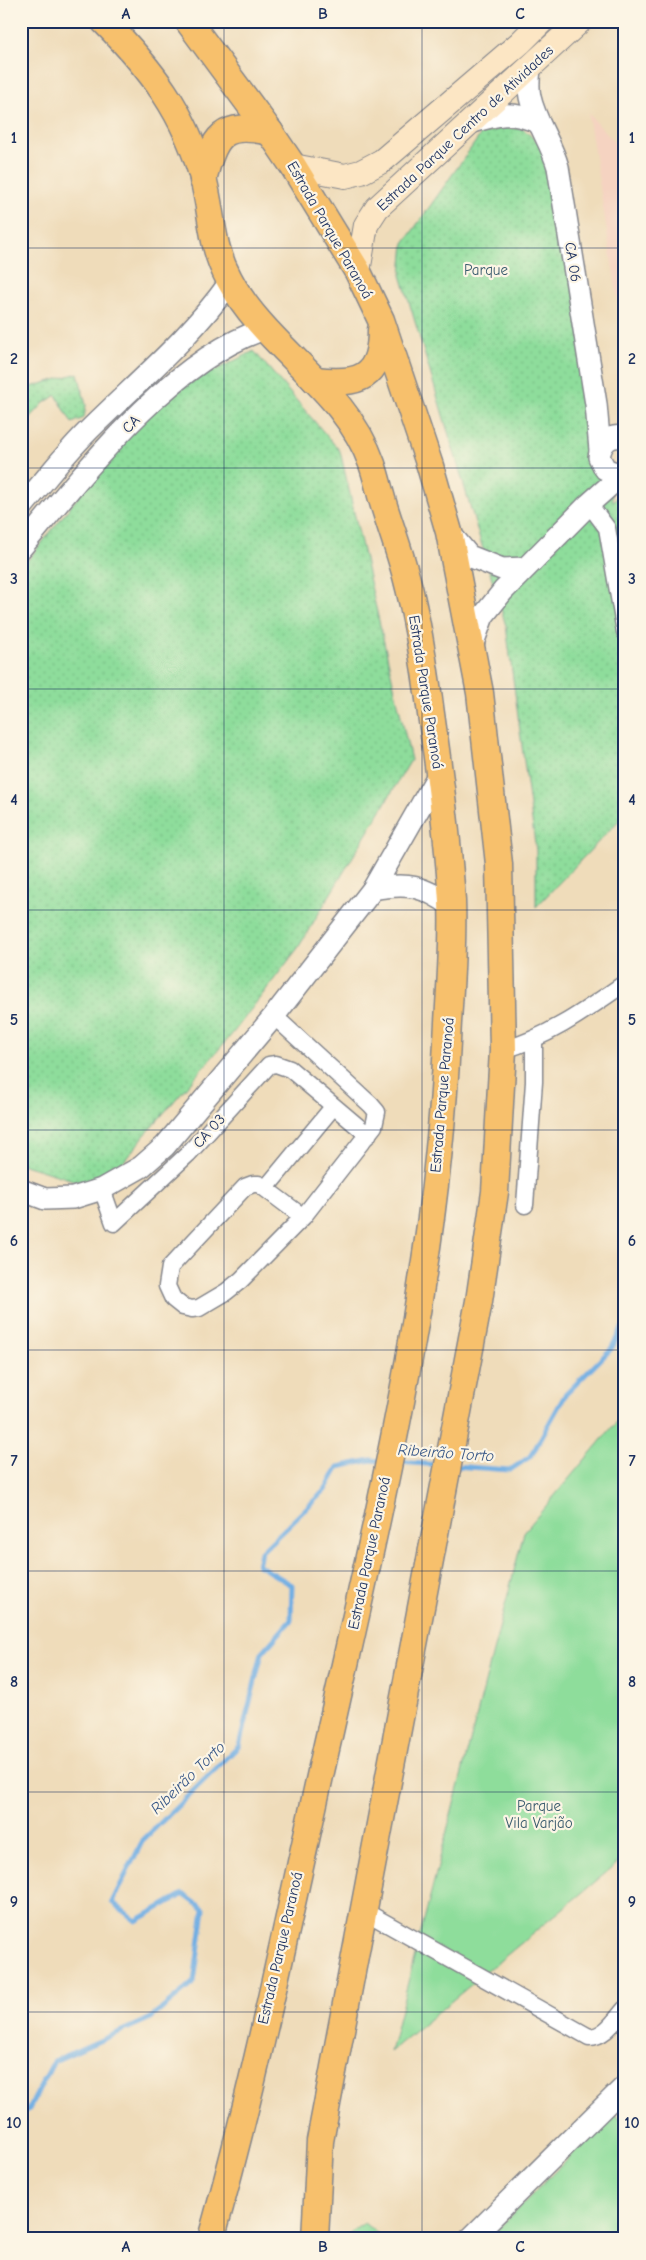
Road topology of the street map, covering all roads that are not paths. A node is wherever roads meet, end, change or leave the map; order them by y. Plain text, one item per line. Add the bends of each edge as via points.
1 (104, 21) edge
2 (188, 21) edge
3 (580, 21) edge
4 (532, 26) edge
5 (530, 68) junction
6 (468, 124) junction
7 (539, 124) junction
8 (270, 132) junction
9 (293, 166) junction
10 (203, 180) junction
11 (358, 272) junction
12 (230, 282) junction
13 (380, 320) junction
14 (264, 329) junction
15 (316, 380) junction
16 (596, 404) junction
17 (623, 437) edge
18 (600, 450) junction
19 (625, 473) edge
20 (589, 504) junction
21 (21, 508) edge
22 (449, 532) junction
23 (21, 548) edge
24 (525, 568) junction
25 (625, 632) edge
26 (472, 646) junction
27 (440, 772) junction
28 (373, 889) junction
29 (452, 906) junction
30 (625, 982) edge
31 (274, 1016) junction
32 (534, 1040) junction
33 (503, 1050) junction
34 (333, 1107) junction
35 (368, 1135) junction
36 (266, 1188) junction
37 (21, 1190) edge
38 (102, 1190) junction
39 (525, 1205) dead end
40 (303, 1217) junction
41 (364, 1911) junction
42 (625, 2009) edge
43 (621, 2096) edge
44 (212, 2239) edge
45 (315, 2239) edge
46 (470, 2239) edge

1 - 10 main road, Estrada Parque Paranoá via 168,96 185,126
2 - 8 main road, Estrada Parque Paranoá
3 - 5 main road, Estrada Parque Centro de Atividades
4 - 9 main road, Estrada Parque Centro de Atividades via 382,161 345,176
5 - 6 main road, Estrada Parque Centro de Atividades
5 - 7 street, CA 06 via 530,96
6 - 7 street via 496,114 522,116
6 - 11 main road, Estrada Parque Centro de Atividades via 377,208 366,225
7 - 16 street, CA 06 via 552,146 558,167
8 - 9 main road, Estrada Parque Paranoá
8 - 10 main road via 238,128 226,132 210,153
9 - 11 main road, Estrada Parque Paranoá
10 - 12 main road, Estrada Parque Paranoá via 215,249
11 - 13 main road, Estrada Parque Paranoá
12 - 14 main road, Estrada Parque Paranoá
12 - 21 street, CA via 194,327 84,435
13 - 15 main road via 381,343 377,362 368,373 348,382
13 - 22 main road, Estrada Parque Paranoá
14 - 15 main road, Estrada Parque Paranoá
14 - 23 street, CA via 244,336 186,372 131,424
15 - 27 main road, Estrada Parque Paranoá via 349,419 372,461 407,577
16 - 17 street, CA 06
16 - 18 street, CA 06
17 - 18 street, CA 06 via 608,439
18 - 19 street, CA 06 via 599,457 605,469 611,473
19 - 20 street
20 - 24 street
20 - 25 street via 607,528
22 - 24 street via 469,556 502,569
22 - 26 main road, Estrada Parque Paranoá
24 - 26 street via 483,616
26 - 33 main road, Estrada Parque Paranoá via 499,864
27 - 28 street, CA 03
27 - 29 main road, Estrada Parque Paranoá
28 - 29 street via 396,884 412,887 434,894
28 - 31 street, CA 03
29 - 44 main road, Estrada Parque Paranoá via 444,1110 431,1215 399,1413 252,2076
30 - 32 street via 575,1018
31 - 35 street via 372,1105 377,1119
31 - 38 street, CA 03 via 165,1146 141,1167
32 - 33 street
32 - 39 street
33 - 41 main road, Estrada Parque Paranoá via 495,1192 480,1300
34 - 35 street, CA 03
34 - 36 street
34 - 38 street, CA 03 via 290,1069 269,1065 188,1154 114,1223
35 - 40 street
36 - 40 street
36 - 40 street via 253,1184 246,1187 170,1267 167,1286 173,1299 183,1307 192,1309 210,1303 241,1280
37 - 38 street, CA 03 via 45,1199 74,1198
41 - 42 street via 589,2037 604,2033
41 - 45 main road, Estrada Parque Paranoá via 320,2141
43 - 46 street

